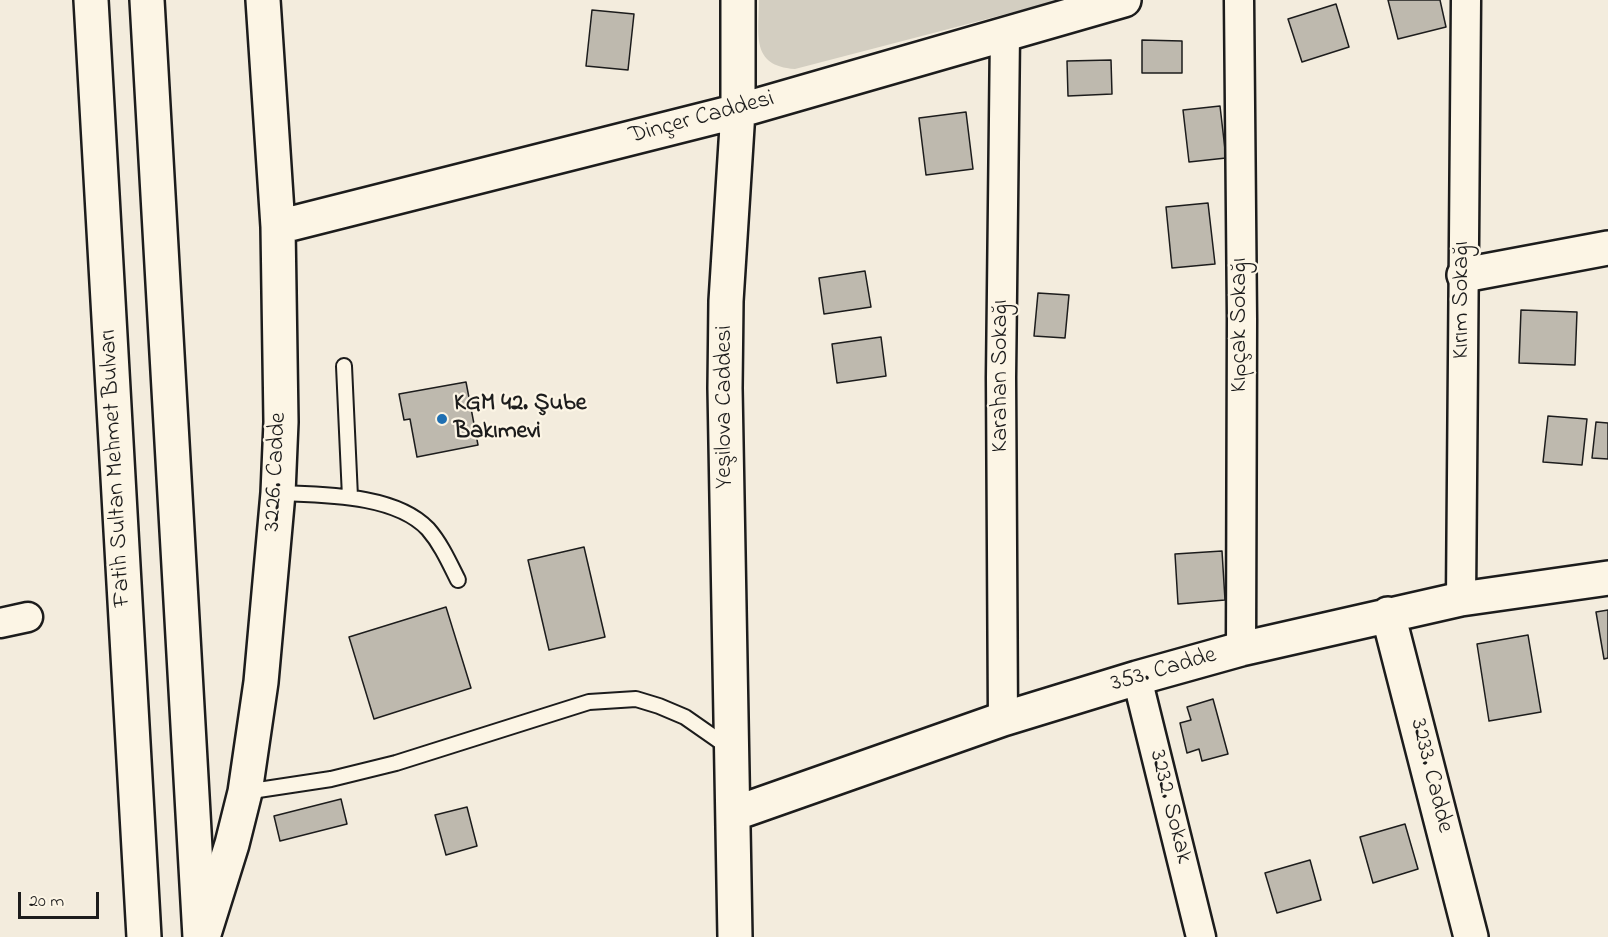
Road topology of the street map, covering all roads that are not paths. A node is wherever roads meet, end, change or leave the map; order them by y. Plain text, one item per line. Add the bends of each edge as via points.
1 (91, 0) edge
2 (147, 0) edge
3 (263, 0) edge
4 (738, 0) edge
5 (1124, 0) edge
6 (1239, 0) edge
7 (1466, 0) edge
8 (1005, 33) junction
9 (738, 111) junction
10 (278, 227) junction
11 (1608, 248) edge
12 (1464, 275) junction
13 (344, 366) dead end
14 (278, 493) junction
15 (350, 497) junction
16 (1608, 578) edge
17 (458, 580) dead end
18 (1461, 599) junction
19 (1388, 614) junction
20 (28, 616) dead end
21 (0, 623) edge
22 (1241, 649) junction
23 (1137, 678) junction
24 (1003, 719) junction
25 (731, 749) junction
26 (245, 792) junction
27 (733, 814) junction
28 (144, 937) edge
29 (201, 937) edge
30 (735, 937) edge
31 (1201, 937) edge
32 (1471, 937) edge

1 - 28 main road, Fatih Sultan Mehmet Bulvarı
2 - 29 main road
3 - 10 main road, 3226. Cadde
4 - 9 main road, Yeşilova Caddesi
5 - 8 main road, Dinçer Caddesi
6 - 22 street, Kıpçak Sokağı
7 - 12 street, Kırım Sokağı
8 - 9 main road, Dinçer Caddesi
8 - 24 street, Karahan Sokağı
9 - 10 main road, Dinçer Caddesi
9 - 25 main road, Yeşilova Caddesi via 726,301
10 - 14 main road, 3226. Cadde
11 - 12 main road
12 - 18 street, Kırım Sokağı
13 - 15 lane
14 - 15 lane
14 - 26 main road, 3226. Cadde via 261,682
15 - 17 lane via 380,503 426,527 440,544
16 - 18 main road, 353. Cadde
18 - 19 main road, 353. Cadde
19 - 22 main road, 353. Cadde
19 - 32 main road, 3233. Cadde
20 - 21 street
22 - 23 main road, 353. Cadde
23 - 24 main road, 353. Cadde
23 - 31 street, 3232. Sokak
24 - 27 main road, 353. Cadde
25 - 26 lane via 684,717 659,706 636,699 589,702 396,763 331,779
25 - 27 main road, Yeşilova Caddesi
26 - 29 main road, 3226. Cadde
27 - 30 main road, Yeşilova Caddesi

